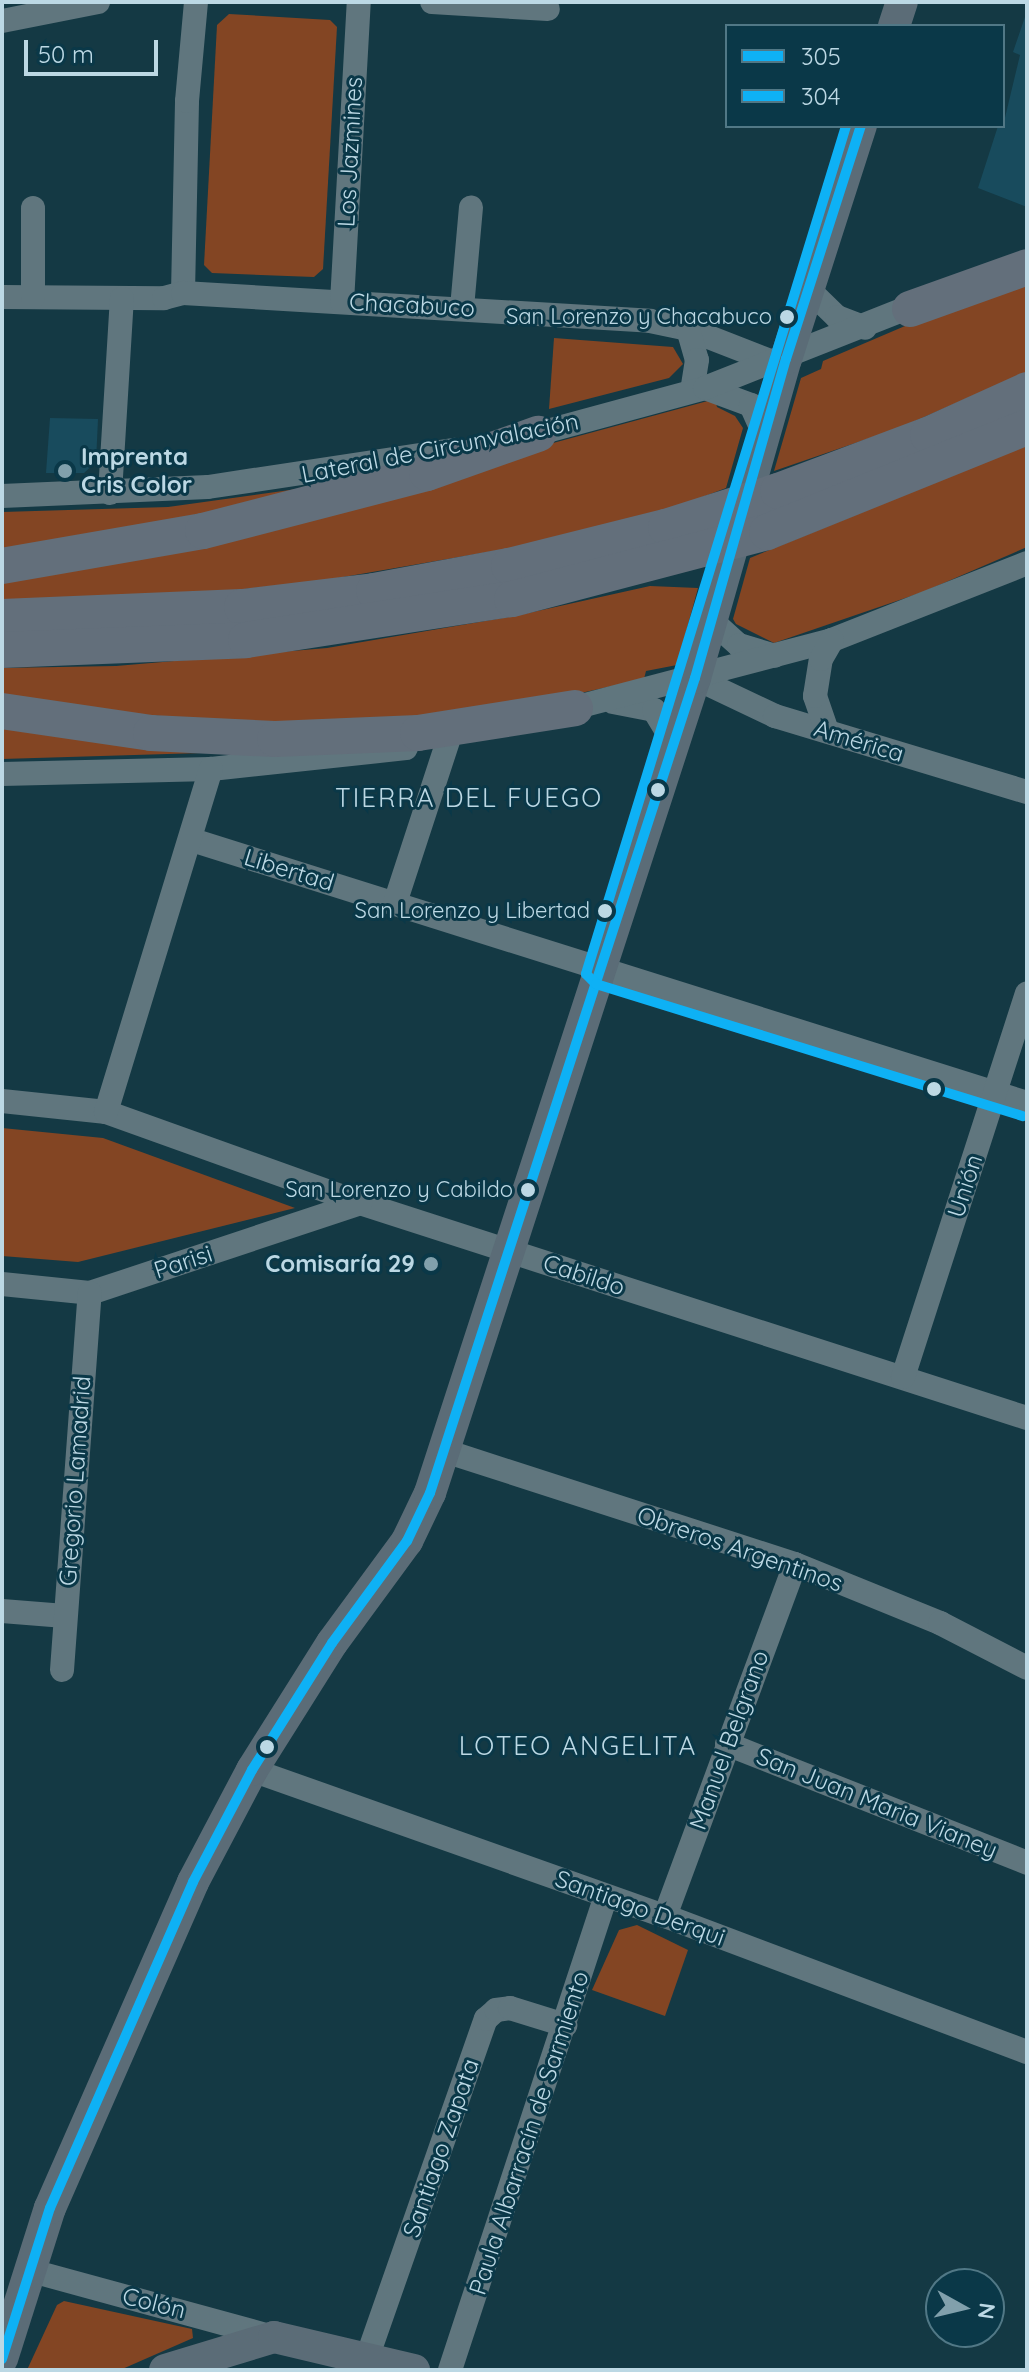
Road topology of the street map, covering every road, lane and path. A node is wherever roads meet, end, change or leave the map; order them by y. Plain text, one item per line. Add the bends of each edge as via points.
1 (98, 2) edge
2 (196, 2) edge
3 (359, 2) edge
4 (432, 2) edge
5 (902, 2) edge
6 (472, 3) edge
7 (548, 9) dead end
8 (2, 21) edge
9 (895, 24) edge
10 (860, 128) edge
11 (471, 207) dead end
12 (33, 208) dead end
13 (1027, 248) edge
14 (1027, 267) edge
15 (808, 289) junction
16 (183, 293) junction
17 (2, 297) edge
18 (33, 297) junction
19 (122, 298) junction
20 (342, 302) junction
21 (462, 308) junction
22 (910, 309) junction
23 (865, 328) junction
24 (688, 329) junction
25 (781, 361) junction
26 (698, 390) junction
27 (1027, 390) edge
28 (1027, 427) edge
29 (538, 434) junction
30 (765, 436) junction
31 (110, 493) junction
32 (2, 496) edge
33 (1027, 563) edge
34 (2, 566) edge
35 (2, 617) edge
36 (712, 621) junction
37 (832, 640) junction
38 (2, 650) edge
39 (782, 656) junction
40 (695, 678) junction
41 (611, 701) junction
42 (575, 708) junction
43 (2, 711) edge
44 (827, 731) junction
45 (448, 741) junction
46 (674, 743) junction
47 (211, 769) junction
48 (2, 774) edge
49 (1027, 792) edge
50 (192, 840) junction
51 (395, 903) junction
52 (600, 971) junction
53 (1027, 994) edge
54 (995, 1092) junction
55 (2, 1101) edge
56 (1027, 1103) edge
57 (106, 1112) junction
58 (360, 1203) junction
59 (509, 1251) junction
60 (2, 1284) edge
61 (90, 1293) junction
62 (903, 1377) junction
63 (1027, 1418) edge
64 (445, 1451) junction
65 (795, 1564) junction
66 (2, 1611) edge
67 (65, 1616) junction
68 (1027, 1668) edge
69 (62, 1670) dead end
70 (727, 1744) junction
71 (252, 1770) junction
72 (1027, 1863) edge
73 (606, 1896) junction
74 (665, 1916) junction
75 (565, 2025) junction
76 (1027, 2052) edge
77 (32, 2271) junction
78 (274, 2337) junction
79 (367, 2358) junction
80 (2, 2359) edge
81 (165, 2370) edge
82 (414, 2370) edge
83 (450, 2370) edge

1 - 8 street
2 - 16 street via 187,101
3 - 20 street, Los Jazmines
4 - 6 street
5 - 9 main road
6 - 7 street
10 - 15 main road
11 - 21 street
12 - 18 street
13 - 22 street, Lateral de Circunvalación
14 - 22 highway
15 - 23 street via 837,317
15 - 25 main road
16 - 19 street, Chacabuco
16 - 20 street, Chacabuco
17 - 18 street, Chacabuco
18 - 19 street, Chacabuco
19 - 31 street
20 - 21 street, Chacabuco
21 - 24 street, Chacabuco via 650,321
22 - 23 street, Lateral de Circunvalación
23 - 25 street, Lateral de Circunvalación
24 - 25 street, Chacabuco
24 - 26 street
25 - 26 street, Lateral de Circunvalación
25 - 30 main road
26 - 29 street, Lateral de Circunvalación
26 - 30 street via 751,405
27 - 35 highway via 809,480 666,527 496,568 360,593 187,611
28 - 38 highway via 798,520 656,564 472,607 323,631 143,647
29 - 31 street, Lateral de Circunvalación via 300,476
29 - 34 highway via 427,473 203,531
30 - 36 main road
31 - 32 street, Lateral de Circunvalación
33 - 37 street
36 - 39 street via 746,649
36 - 40 main road
37 - 39 street
37 - 44 street via 821,659 815,696
39 - 40 street
40 - 41 street
40 - 44 street, América via 737,701
40 - 46 main road
41 - 42 street
41 - 46 street via 654,710
42 - 43 highway via 418,733 275,739 151,733
42 - 45 street
44 - 49 street, América
45 - 47 street
45 - 51 street
46 - 52 main road
47 - 48 street
47 - 50 street
50 - 51 street, Libertad
50 - 57 street
51 - 52 street, Libertad
52 - 54 street, Libertad
52 - 59 main road
53 - 54 street, Unión
54 - 56 street, Libertad
54 - 62 street, Unión
55 - 57 street, Cabildo
57 - 58 street, Cabildo
58 - 59 street, Cabildo
58 - 61 street, Parisi
59 - 62 street, Cabildo
59 - 64 main road
60 - 61 street, Parisi
61 - 67 street, Gregorio Lamadrid
62 - 63 street, Cabildo
64 - 65 street, Obreros Argentinos
64 - 71 main road via 407,1541 332,1643
65 - 68 street, Obreros Argentinos via 940,1623
65 - 70 street, Manuel Belgrano
66 - 67 street
67 - 69 street, Gregorio Lamadrid
70 - 72 street, San Juan Maria Vianey
70 - 74 street, Manuel Belgrano
71 - 73 street, Santiago Derqui
71 - 77 main road via 193,1882 101,2087 50,2208
73 - 74 street, Santiago Derqui
73 - 75 street, Paula Albarracín de Sarmiento
74 - 76 street, Santiago Derqui
75 - 79 street, Santiago Zapata via 510,2008 496,2010 486,2019
75 - 83 street, Paula Albarracín de Sarmiento
77 - 78 street, Colón
77 - 80 main road
78 - 79 main road
78 - 81 main road
79 - 82 main road

